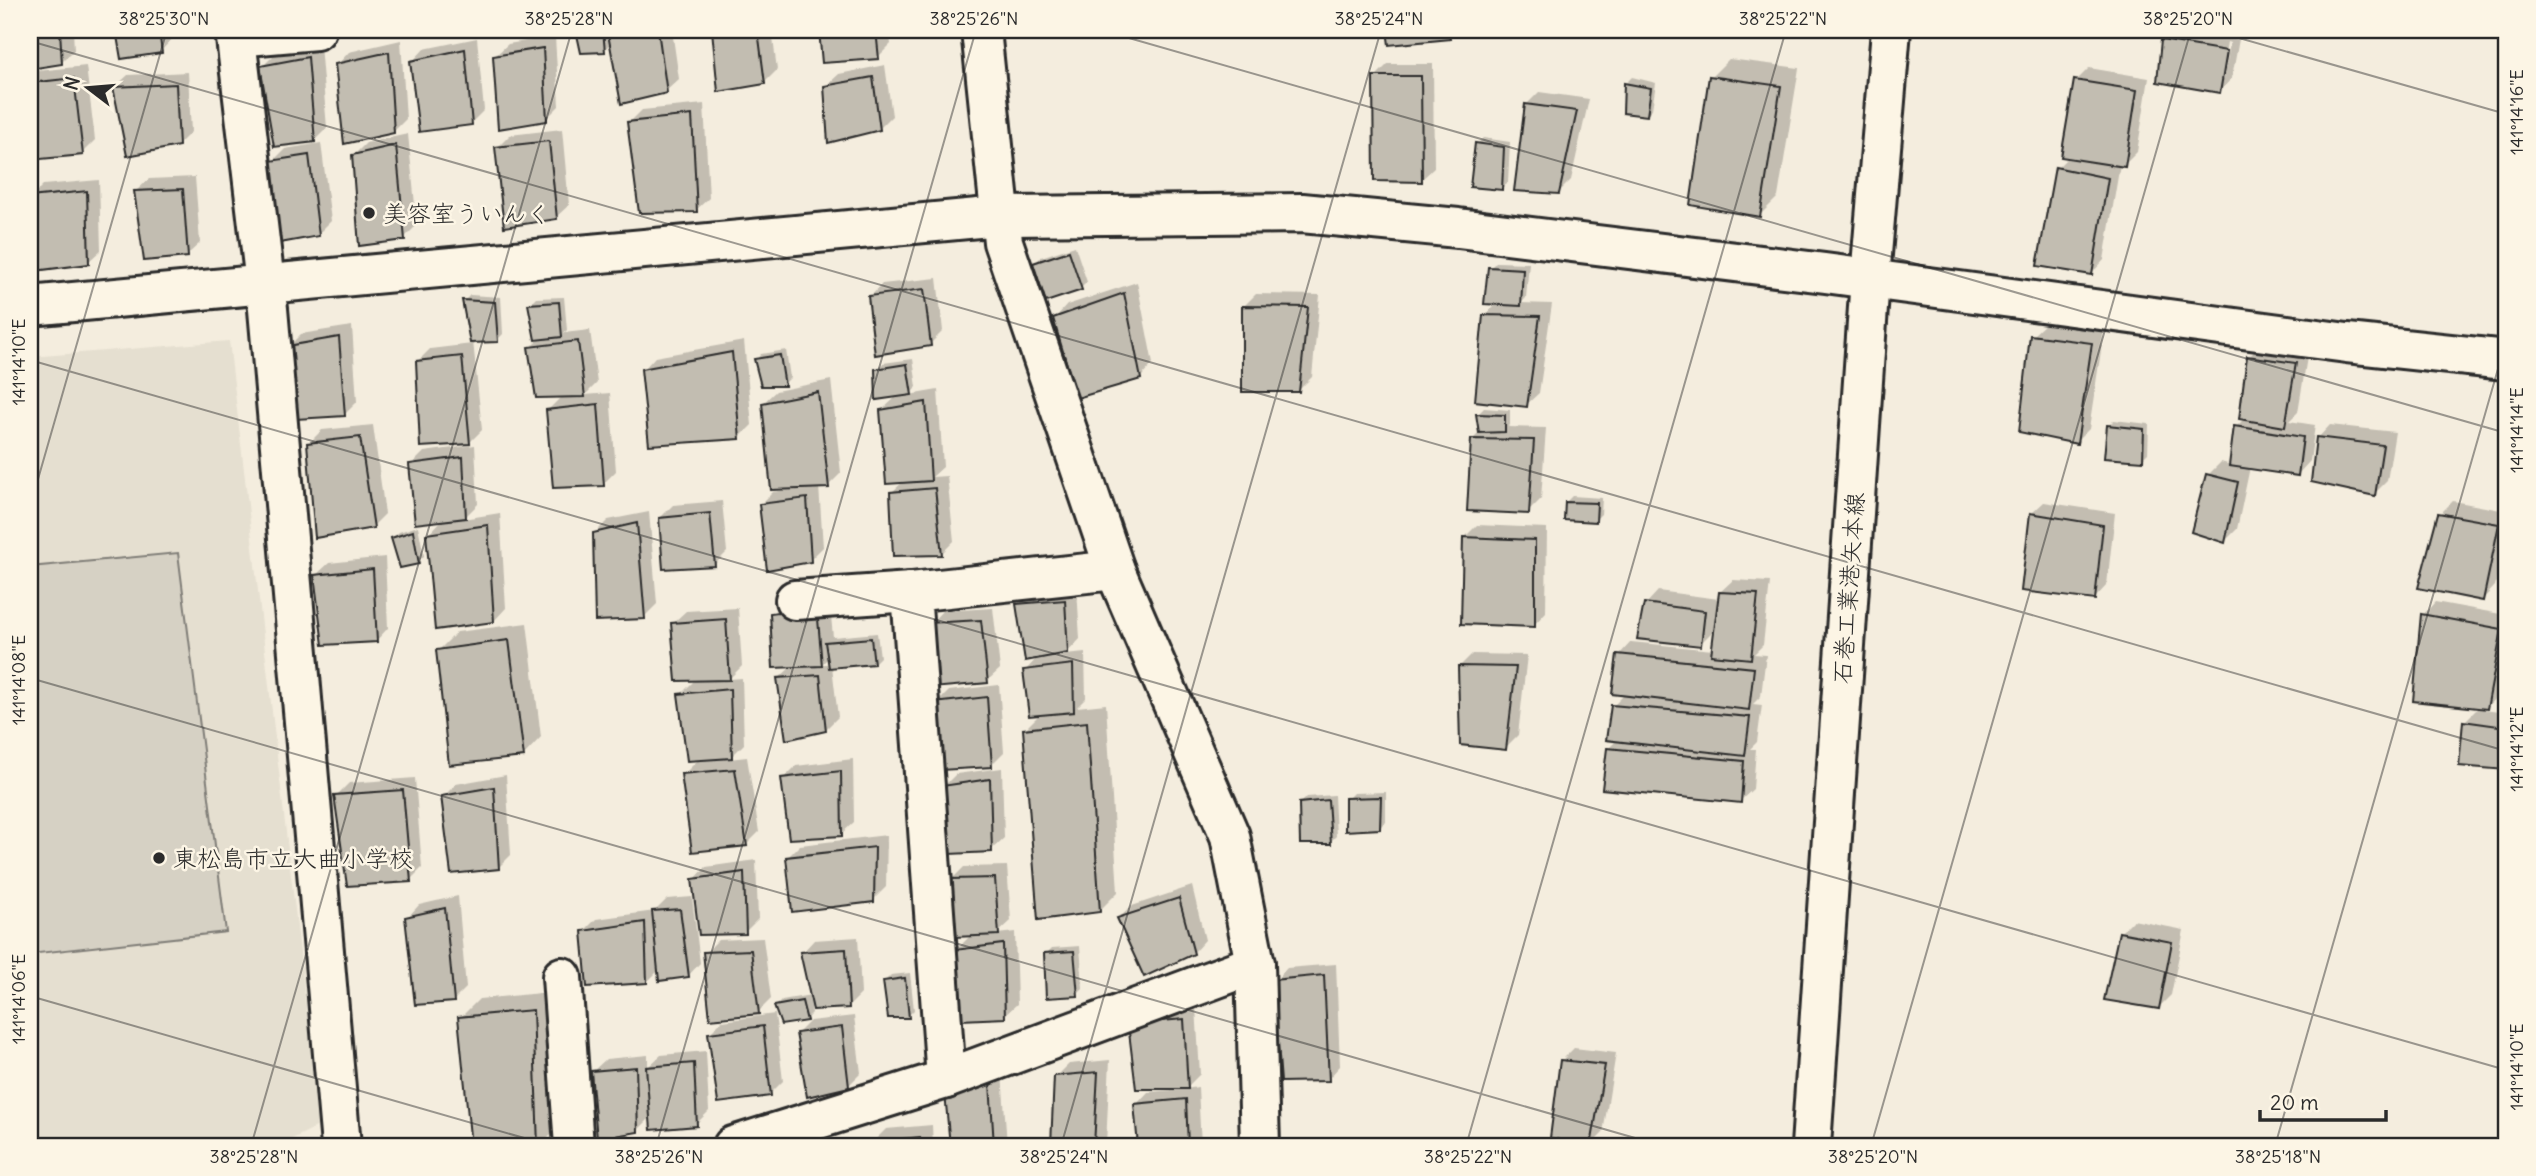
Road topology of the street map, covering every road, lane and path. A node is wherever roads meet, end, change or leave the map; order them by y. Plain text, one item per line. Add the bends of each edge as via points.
1 (316, 30) edge
2 (981, 30) edge
3 (1891, 30) edge
4 (236, 33) edge
5 (1000, 216) junction
6 (1870, 278) junction
7 (266, 285) junction
8 (30, 306) edge
9 (2506, 360) edge
10 (1115, 570) junction
11 (911, 592) junction
12 (794, 600) dead end
13 (1255, 964) junction
14 (562, 976) dead end
15 (946, 1079) junction
16 (341, 1146) edge
17 (574, 1146) edge
18 (733, 1146) edge
19 (1260, 1146) edge
20 (1811, 1146) edge

1 - 4 street
2 - 5 street
3 - 6 street, 石巻工業港矢本線
4 - 7 street
5 - 6 street via 1302,212
5 - 7 street
5 - 10 street via 1003,242
6 - 9 street
6 - 20 street, 石巻工業港矢本線
7 - 8 street
7 - 16 street
10 - 11 street
10 - 13 street via 1230,836
11 - 12 street
11 - 15 street
13 - 15 street
13 - 19 street
14 - 17 street
15 - 18 street

